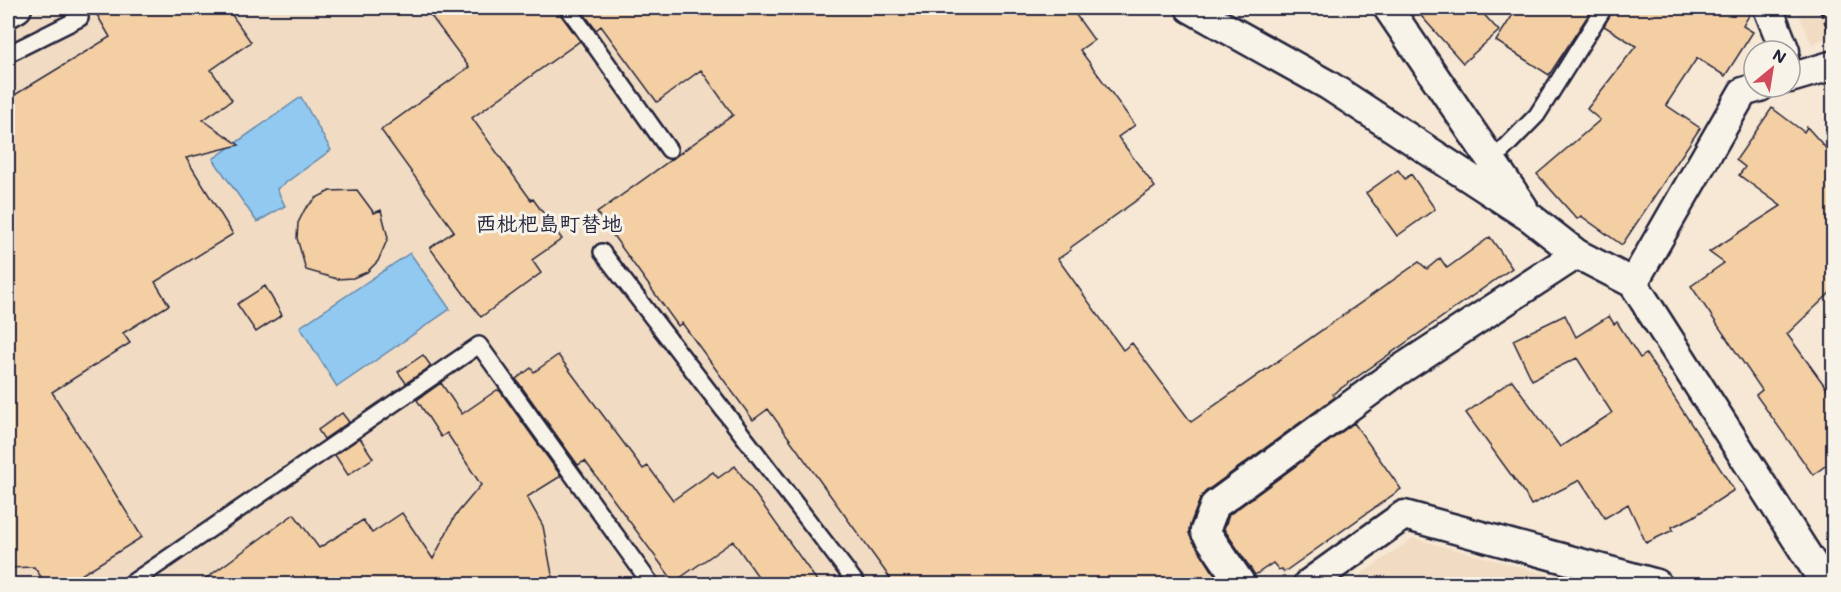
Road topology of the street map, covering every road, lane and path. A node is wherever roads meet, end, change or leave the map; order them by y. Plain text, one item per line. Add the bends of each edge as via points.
1 (17, 8) edge
2 (568, 8) edge
3 (1190, 8) edge
4 (1604, 8) edge
5 (1768, 8) edge
6 (1393, 10) edge
7 (8, 13) edge
8 (80, 18) dead end
9 (1779, 39) edge
10 (8, 54) edge
11 (1833, 65) edge
12 (1802, 67) edge
13 (1742, 94) edge
14 (669, 150) dead end
15 (1492, 161) junction
16 (1531, 218) junction
17 (602, 252) dead end
18 (1577, 254) junction
19 (1633, 283) junction
20 (130, 585) edge
21 (651, 585) edge
22 (857, 585) edge
23 (1241, 585) edge
24 (1308, 585) edge
25 (1657, 585) edge
26 (1828, 585) edge

1 - 7 street
2 - 14 lane
3 - 16 street via 1328,85
4 - 15 lane via 1537,115
5 - 9 street
6 - 15 street
8 - 10 lane
11 - 12 street
13 - 19 street
15 - 16 street
16 - 18 street
17 - 22 lane
18 - 19 street
18 - 23 street via 1395,373 1215,506 1205,531
19 - 26 street
20 - 21 lane via 479,345
24 - 25 street via 1404,515

